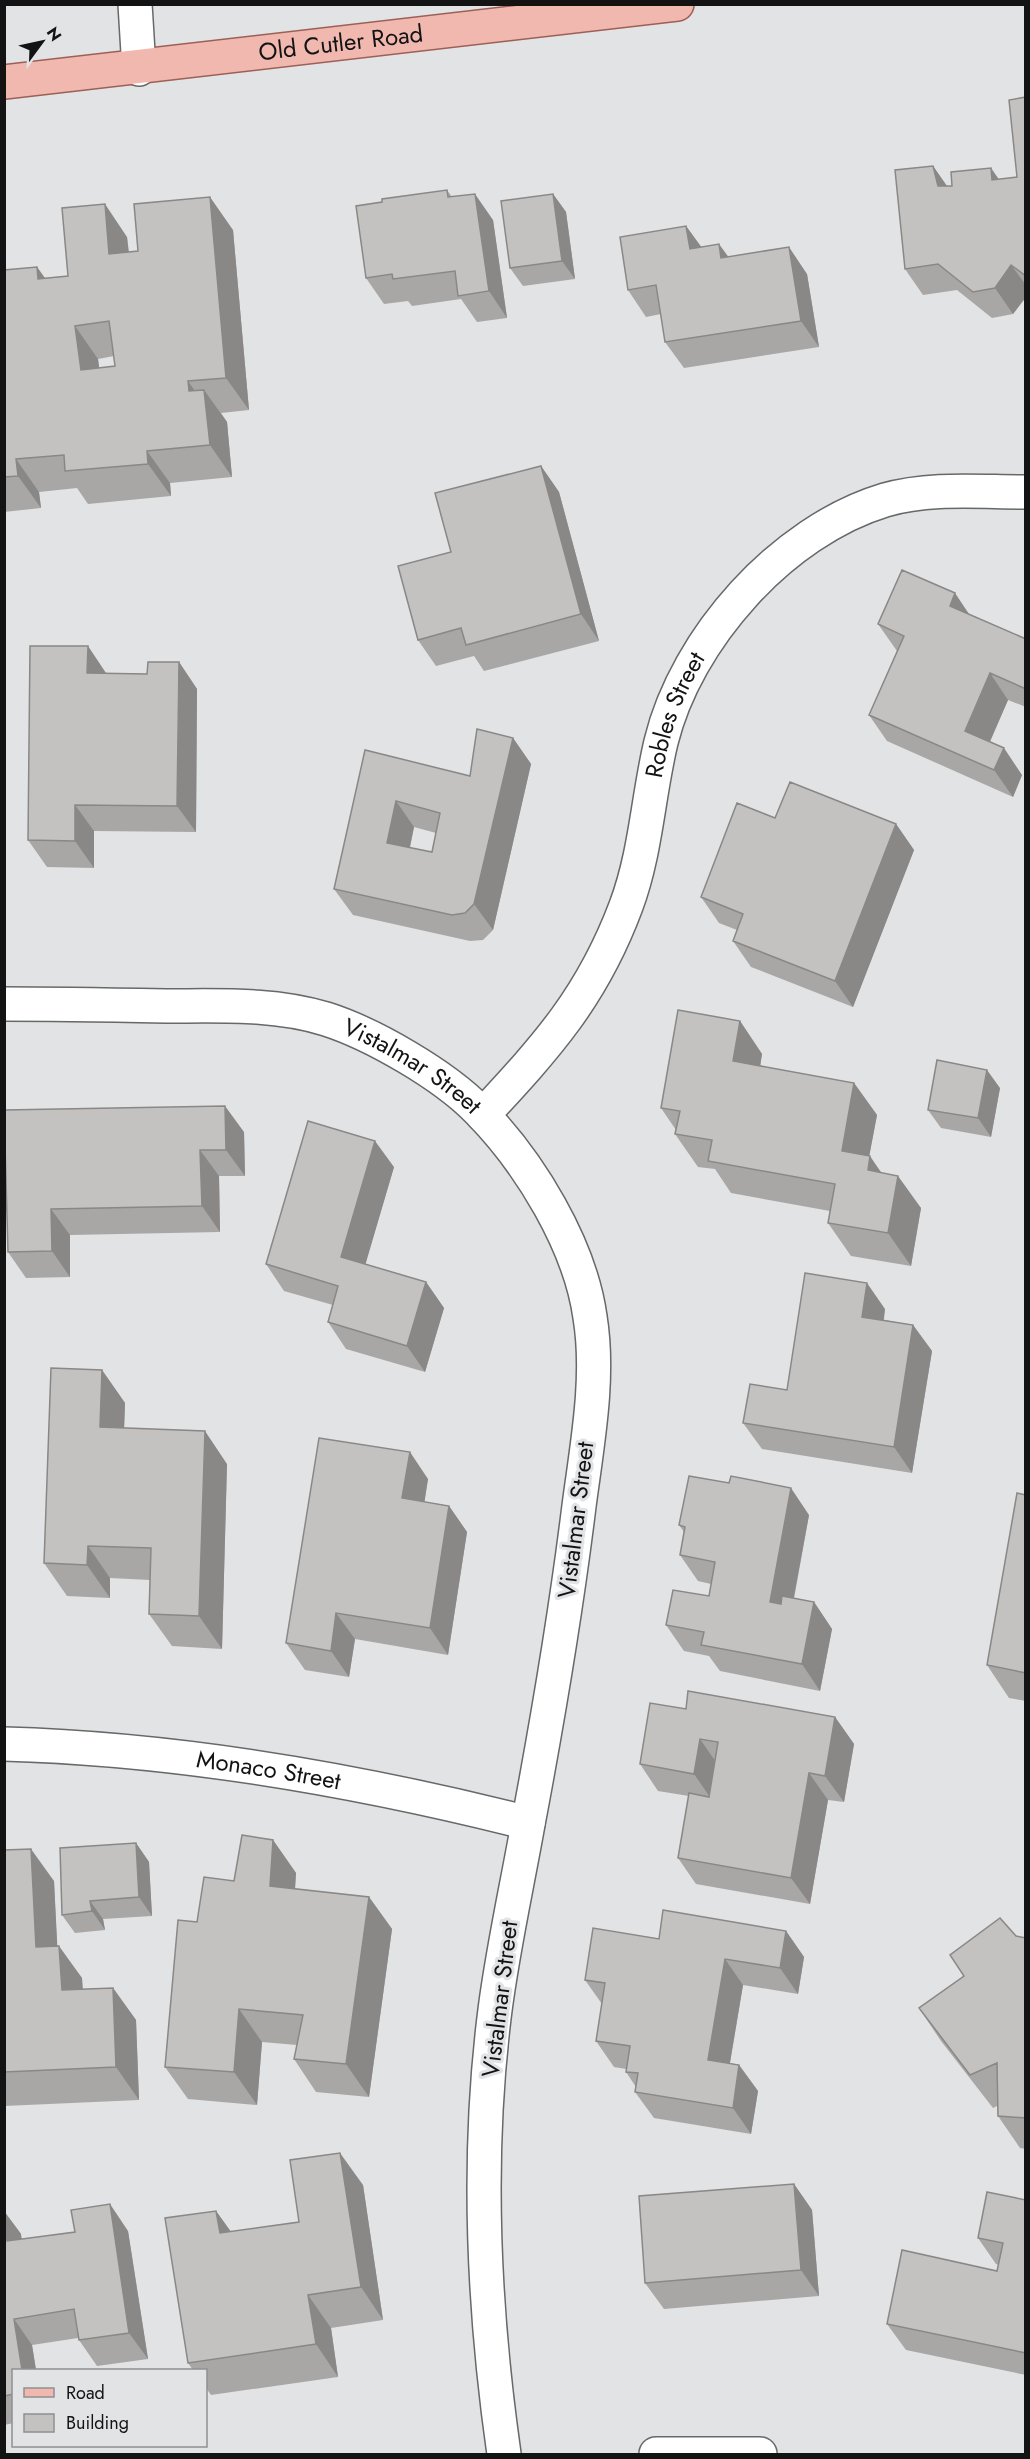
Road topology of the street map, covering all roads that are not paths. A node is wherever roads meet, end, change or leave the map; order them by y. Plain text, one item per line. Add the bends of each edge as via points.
1 (135, 4) edge
2 (677, 4) edge
3 (139, 69) junction
4 (4, 82) edge
5 (1026, 492) edge
6 (4, 1004) edge
7 (483, 1115) junction
8 (4, 1744) edge
9 (528, 1823) junction
10 (504, 2454) edge
11 (656, 2454) edge
12 (760, 2454) edge

1 - 3 street
2 - 3 main road, Old Cutler Road
3 - 4 main road, Old Cutler Road
5 - 7 street, Robles Street via 940,492 885,500 811,536 743,596 680,687 661,742 636,874 605,955 570,1016
6 - 7 street, Vistalmar Street via 258,1007 293,1011 327,1020 403,1055
7 - 9 street, Vistalmar Street via 545,1198 562,1233 580,1275 590,1315 593,1353 576,1535
8 - 9 street, Monaco Street via 251,1767 400,1794
9 - 10 street, Vistalmar Street via 496,2004 485,2131 485,2288
11 - 12 street

